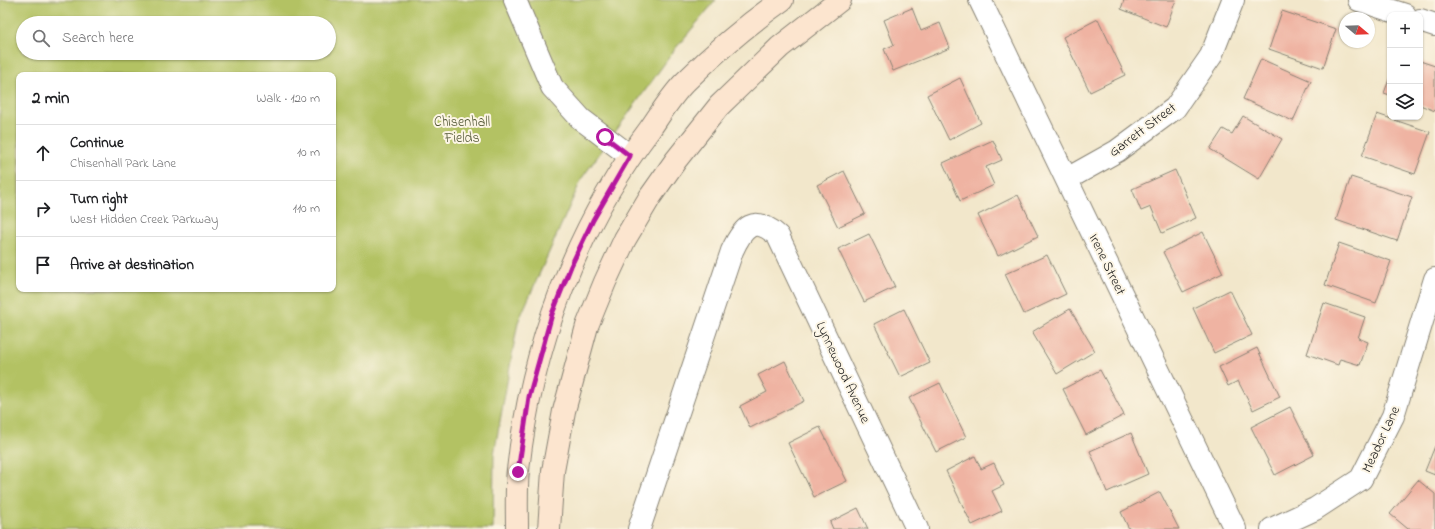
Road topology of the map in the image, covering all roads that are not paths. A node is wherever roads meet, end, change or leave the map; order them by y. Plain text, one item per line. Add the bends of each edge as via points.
1 (515, 0) edge
2 (782, 0) edge
3 (840, 0) edge
4 (980, 0) edge
5 (1233, 0) edge
6 (1359, 0) edge
7 (1396, 12) edge
8 (1423, 21) edge
9 (1435, 25) edge
10 (630, 156) junction
11 (1067, 179) junction
12 (1435, 278) edge
13 (517, 529) edge
14 (549, 529) edge
15 (639, 529) edge
16 (917, 529) edge
17 (1235, 529) edge
18 (1272, 529) edge

1 - 10 street via 552,87 581,120
2 - 10 main road via 741,32 684,83
3 - 14 main road via 780,47 719,106 676,160 625,239 604,282 587,326 564,411 553,471
4 - 11 street, Irene Street
5 - 11 street, Garrett Street via 1210,56 1175,108 1117,150
6 - 7 street
8 - 9 street
10 - 13 main road via 593,220 552,314 529,397 518,472
11 - 17 street, Irene Street
12 - 18 street, Meador Lane via 1393,416 1361,480 1315,509
15 - 16 street, Lynnewood Avenue via 732,251 745,230 751,225 760,224 778,236

